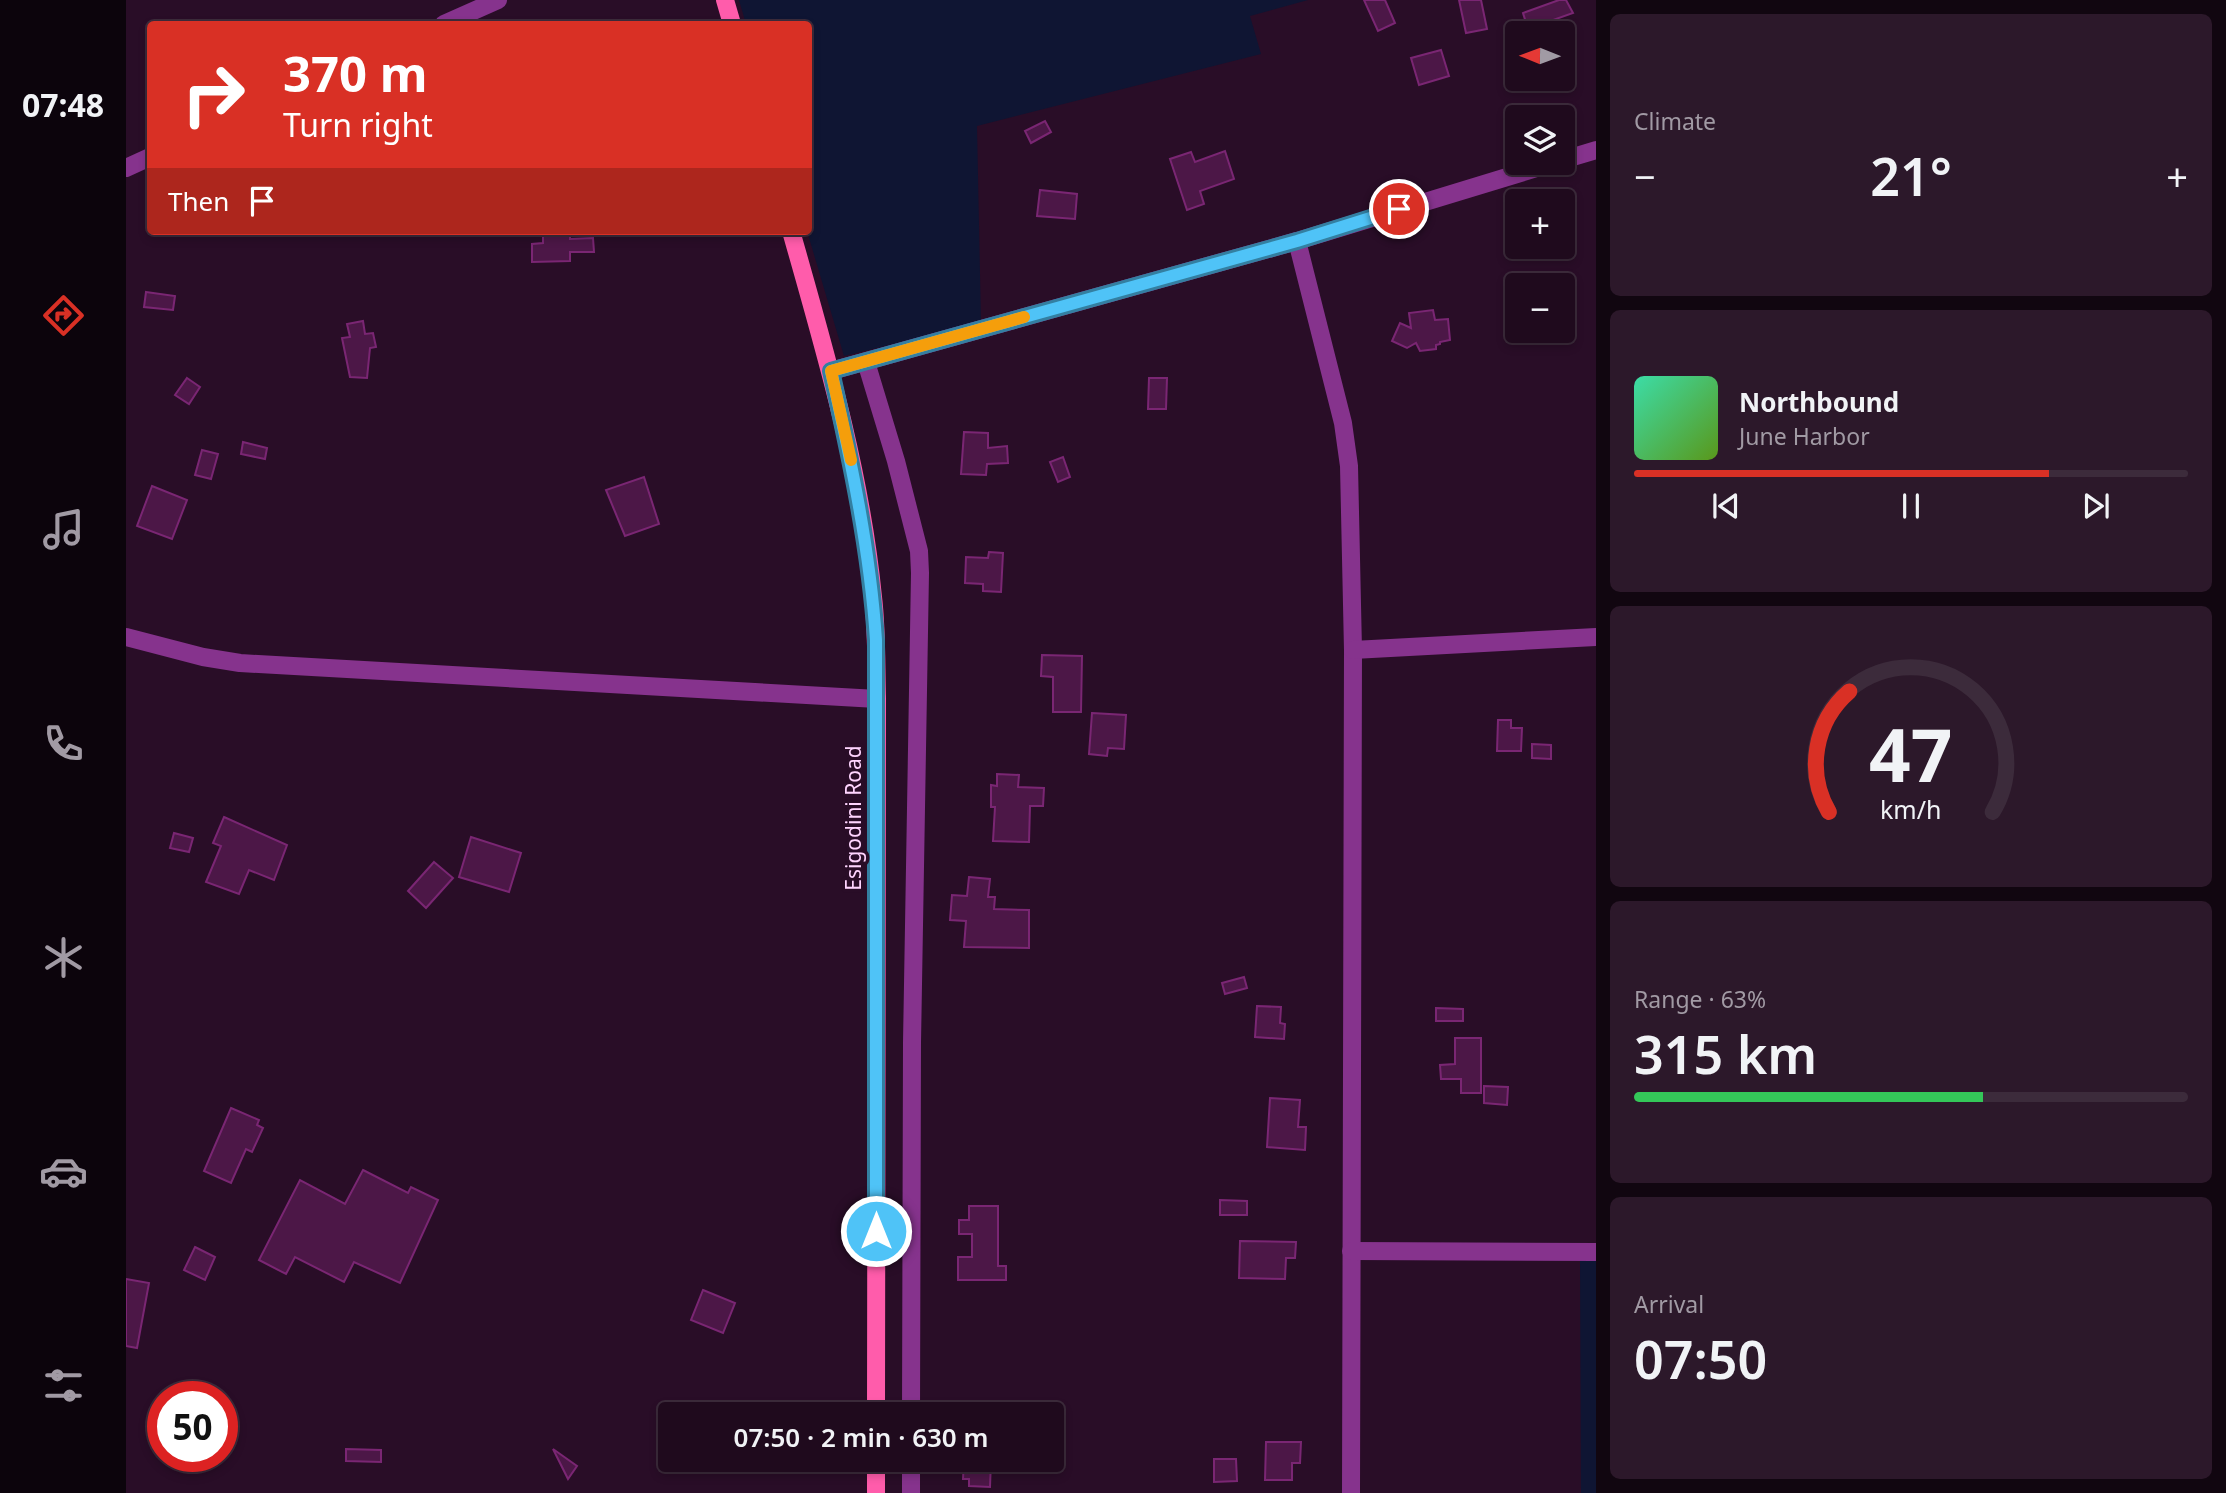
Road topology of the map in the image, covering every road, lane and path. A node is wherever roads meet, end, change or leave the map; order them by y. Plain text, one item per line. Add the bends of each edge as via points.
1 (498, 0) edge
2 (724, 0) edge
3 (451, 21) edge
4 (731, 21) edge
5 (1596, 150) edge
6 (1575, 156) edge
7 (147, 158) edge
8 (126, 168) edge
9 (1514, 175) edge
10 (792, 235) edge
11 (1297, 241) junction
12 (866, 362) junction
13 (831, 371) junction
14 (126, 637) edge
15 (1596, 637) edge
16 (1353, 649) junction
17 (877, 699) junction
18 (1352, 1251) junction
19 (1596, 1252) edge
20 (876, 1402) edge
21 (911, 1402) edge
22 (876, 1472) edge
23 (911, 1472) edge
24 (876, 1493) edge
25 (911, 1493) edge
26 (1351, 1493) edge

1 - 3 street
2 - 4 main road
5 - 6 street
7 - 8 street
9 - 11 street
10 - 13 main road, Esigodini Road
11 - 12 street
11 - 16 street via 1347,446
12 - 13 street
12 - 21 street via 919,551 920,573
13 - 17 main road, Esigodini Road via 868,552
14 - 17 street via 240,663
15 - 16 street
16 - 18 street
17 - 20 main road, Esigodini Road
18 - 19 street
18 - 26 street
22 - 24 main road
23 - 25 street

